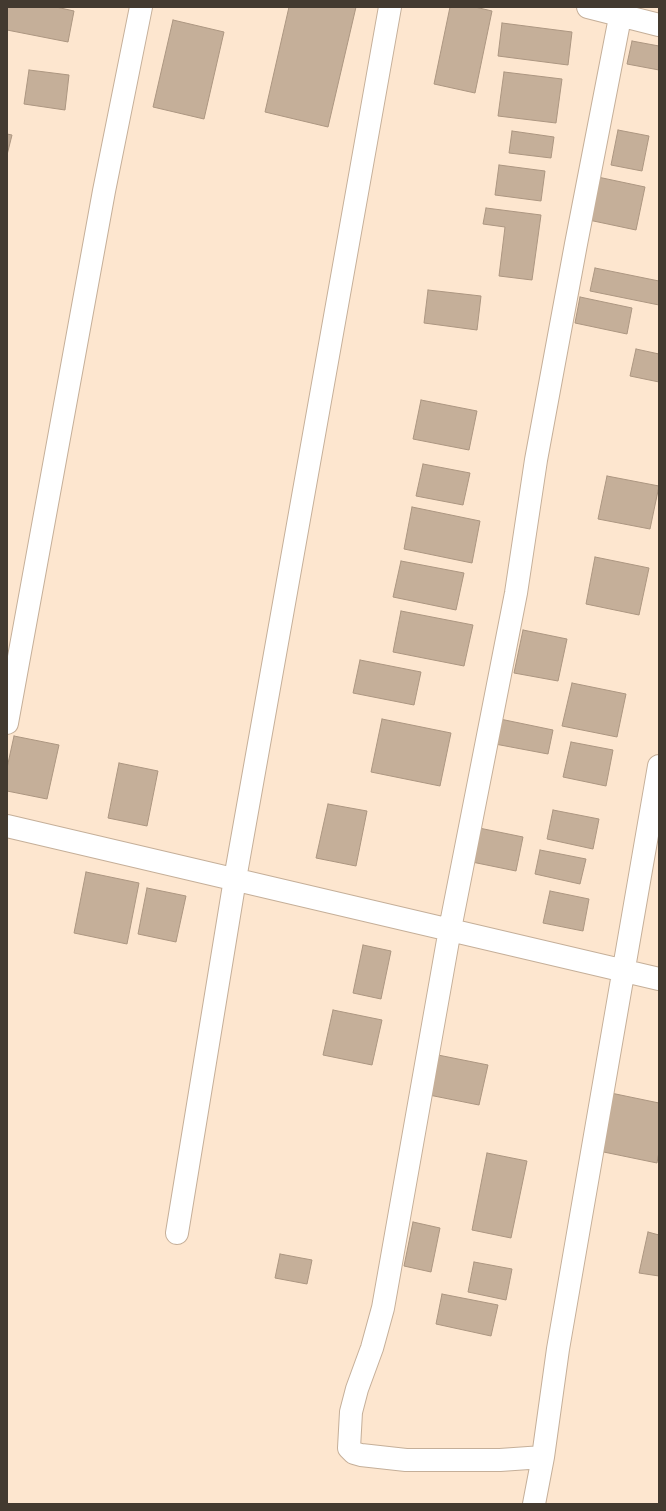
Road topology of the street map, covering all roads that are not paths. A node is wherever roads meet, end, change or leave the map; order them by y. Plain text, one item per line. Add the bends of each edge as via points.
1 (141, 7) edge
2 (390, 7) edge
3 (588, 7) edge
4 (622, 11) edge
5 (659, 25) edge
6 (7, 723) edge
7 (659, 766) edge
8 (7, 826) edge
9 (235, 879) junction
10 (450, 929) junction
11 (624, 971) junction
12 (659, 979) edge
13 (177, 1233) dead end
14 (542, 1457) junction
15 (534, 1504) edge

1 - 6 street via 104,191
2 - 9 street
3 - 4 street
4 - 5 street
4 - 10 street via 536,460 516,593
7 - 11 street
8 - 9 street
9 - 10 street
9 - 13 street
10 - 11 street
10 - 14 street via 383,1308 351,1412 349,1448 361,1455 406,1460 500,1460
11 - 12 street
11 - 14 street via 558,1349
14 - 15 street

